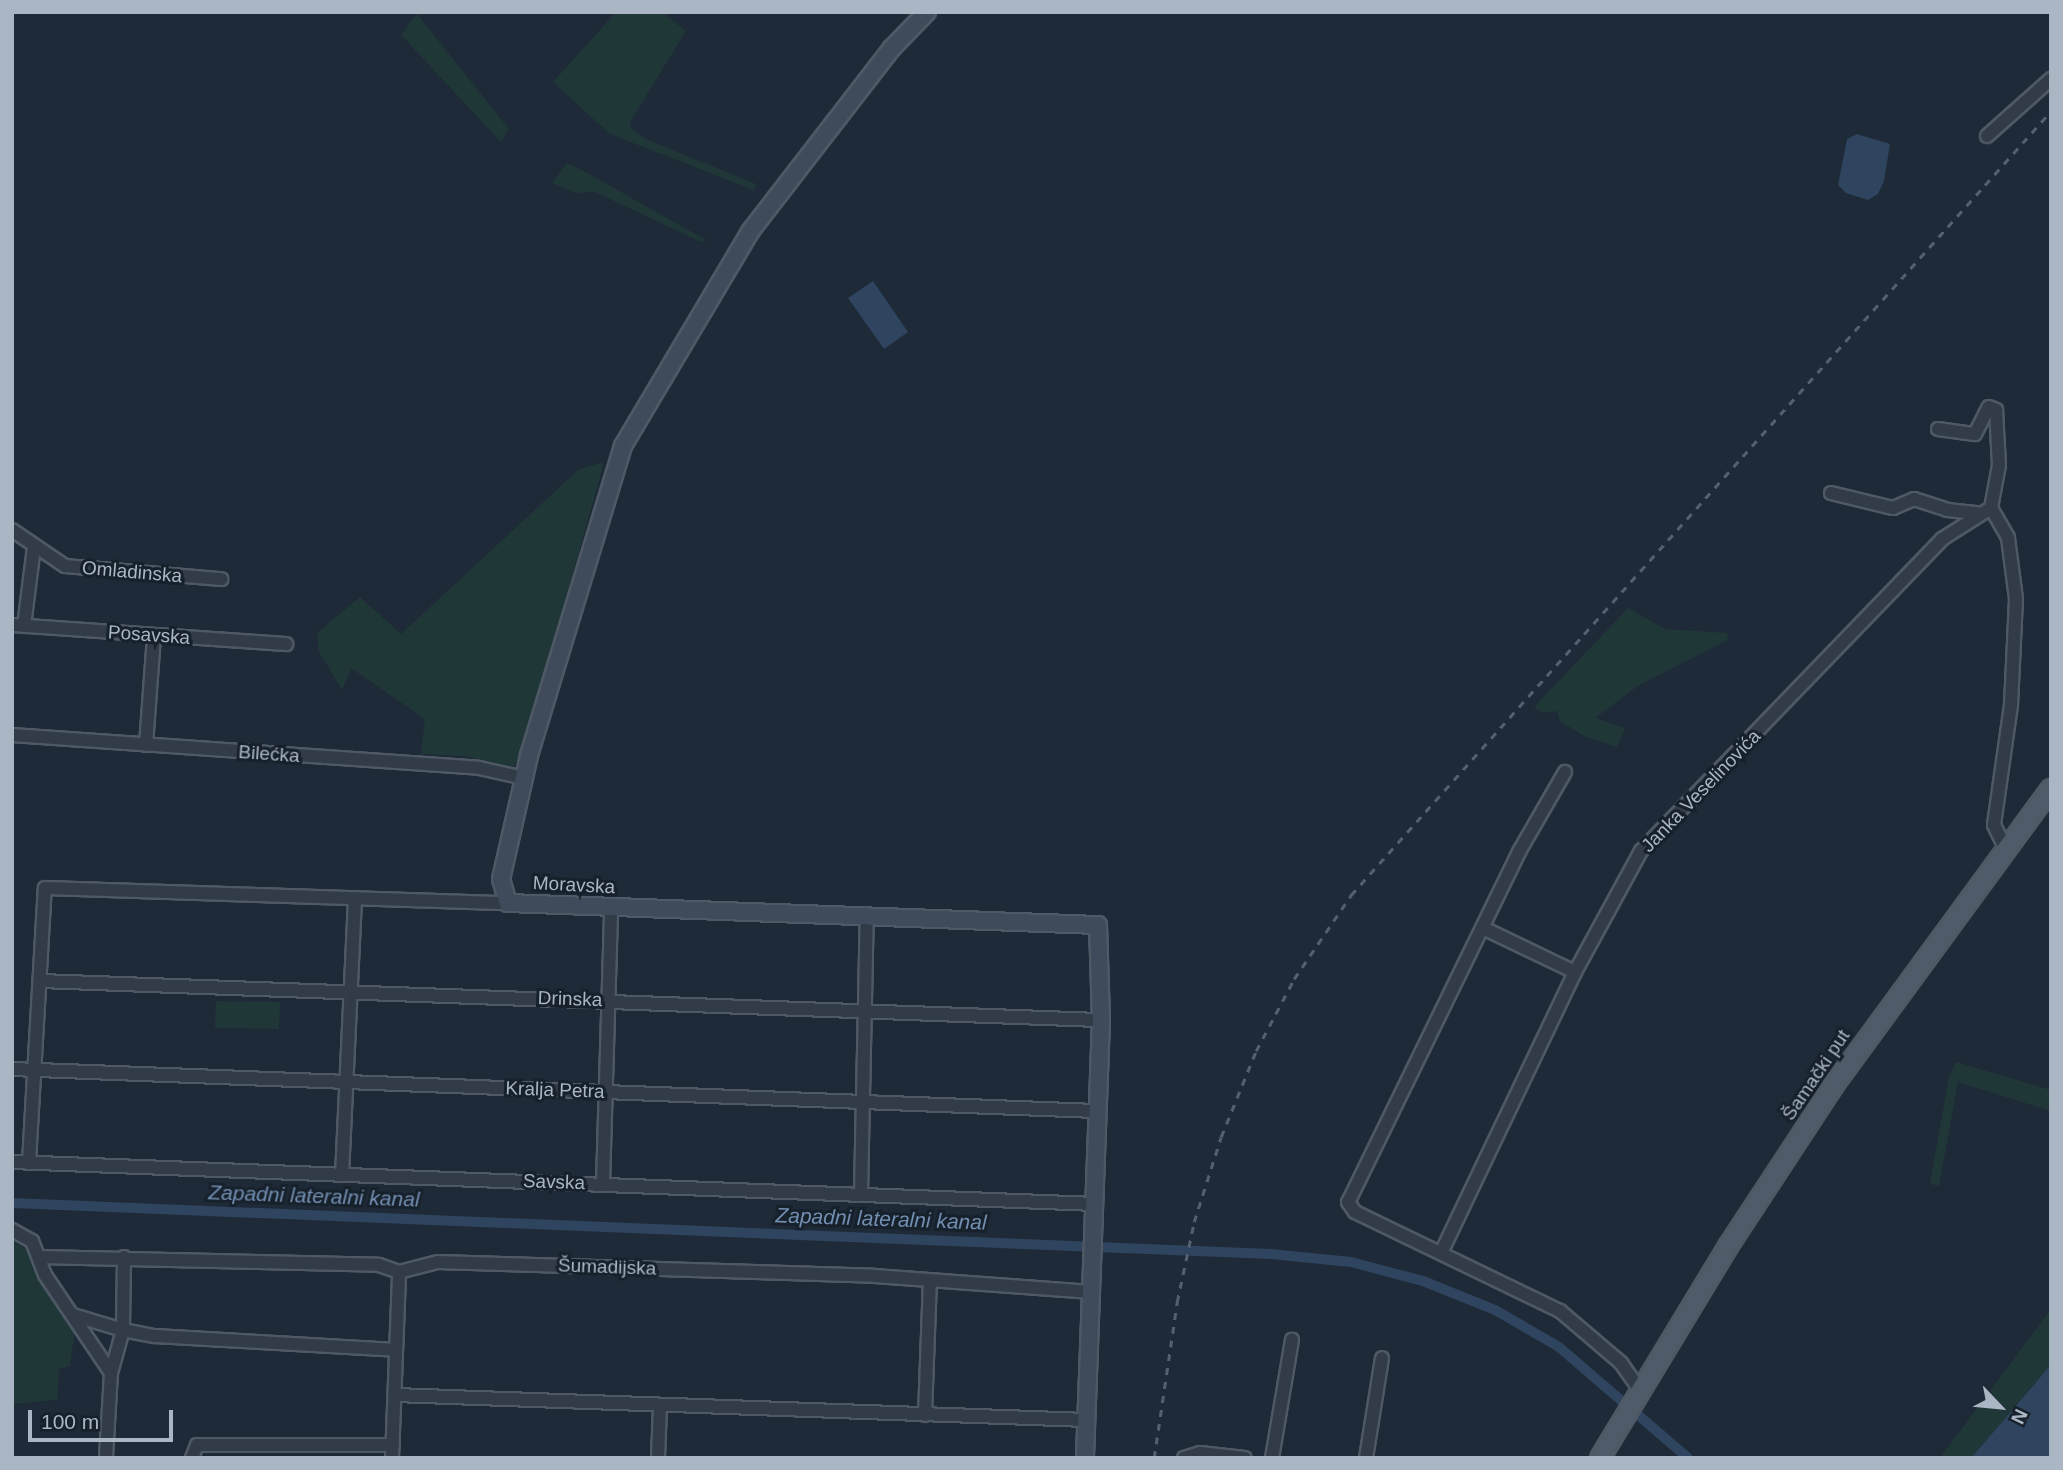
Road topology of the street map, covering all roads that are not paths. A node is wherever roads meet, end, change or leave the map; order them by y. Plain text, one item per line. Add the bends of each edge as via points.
1 (927, 12) edge
2 (2051, 79) edge
3 (1986, 136) dead end
4 (1938, 429) dead end
5 (1831, 492) dead end
6 (1985, 511) junction
7 (12, 530) edge
8 (34, 547) junction
9 (221, 579) dead end
10 (18, 626) edge
11 (154, 635) junction
12 (286, 644) dead end
13 (12, 735) edge
14 (146, 746) junction
15 (1565, 772) dead end
16 (524, 778) junction
17 (2051, 789) edge
18 (2005, 848) junction
19 (355, 898) junction
20 (509, 903) junction
21 (611, 909) junction
22 (867, 917) junction
23 (1483, 928) junction
24 (1575, 972) junction
25 (40, 981) junction
26 (351, 990) junction
27 (608, 1001) junction
28 (865, 1008) junction
29 (1101, 1020) junction
30 (12, 1069) edge
31 (34, 1070) junction
32 (346, 1083) junction
33 (606, 1092) junction
34 (863, 1100) junction
35 (1097, 1111) junction
36 (12, 1162) edge
37 (29, 1163) junction
38 (342, 1175) junction
39 (603, 1183) junction
40 (861, 1192) junction
41 (1095, 1204) junction
42 (12, 1230) edge
43 (1441, 1253) junction
44 (39, 1257) junction
45 (124, 1257) junction
46 (400, 1272) junction
47 (930, 1281) junction
48 (1092, 1292) junction
49 (73, 1315) junction
50 (123, 1330) junction
51 (1292, 1340) dead end
52 (396, 1350) junction
53 (1382, 1358) dead end
54 (111, 1373) junction
55 (395, 1395) junction
56 (1638, 1395) junction
57 (660, 1406) junction
58 (925, 1415) junction
59 (1087, 1420) junction
60 (392, 1451) edge
61 (106, 1458) edge
62 (192, 1458) edge
63 (658, 1458) edge
64 (1085, 1458) edge
65 (1184, 1458) edge
66 (1245, 1458) edge
67 (1272, 1458) edge
68 (1366, 1458) edge
69 (1600, 1458) edge

1 - 16 street via 892,48 750,232 622,446
2 - 3 street
4 - 6 street via 1975,434 1989,407 1996,410 1999,466
5 - 6 street via 1893,508 1914,499 1947,510
6 - 18 street via 2008,538 2015,599 2011,705 1994,825
6 - 24 street, Janka Veselinovića via 1942,540 1641,850
7 - 8 street, Omladinska
8 - 9 street, Omladinska via 80,569
8 - 10 street
10 - 11 street, Posavska
11 - 12 street, Posavska
11 - 14 street
13 - 14 street, Bilećka
14 - 16 street, Bilećka via 479,768
15 - 23 street
16 - 20 street via 502,867
17 - 18 main road, Šamački put
18 - 56 main road, Šamački put via 1828,1094
19 - 20 street, Moravska
19 - 25 street, Moravska via 55,887 43,892
19 - 26 street
20 - 21 street, Moravska
21 - 22 street, Moravska
21 - 27 street
22 - 28 street
22 - 29 street, Moravska via 1089,922 1101,930
23 - 24 street
23 - 43 street via 1348,1202 1355,1212
24 - 43 street, Janka Veselinovića
25 - 26 street, Drinska
25 - 31 street
26 - 27 street, Drinska
26 - 32 street
27 - 28 street, Drinska
27 - 33 street
28 - 29 street, Drinska
28 - 34 street
29 - 35 street
30 - 31 street, Kralja Petra
31 - 32 street, Kralja Petra
31 - 37 street
32 - 33 street, Kralja Petra
32 - 38 street
33 - 34 street, Kralja Petra
33 - 39 street
34 - 35 street, Kralja Petra
34 - 40 street
35 - 41 street
36 - 37 street, Savska
37 - 38 street, Savska
38 - 39 street, Savska
39 - 40 street, Savska
40 - 41 street, Savska
41 - 48 street
42 - 44 street via 25,1234
43 - 56 street via 1560,1311 1621,1363
44 - 45 street, Šumadijska
44 - 49 street
45 - 46 street, Šumadijska via 379,1265
45 - 50 street
46 - 47 street, Šumadijska via 438,1262
46 - 52 street
47 - 48 street, Šumadijska
47 - 58 street
48 - 59 street
49 - 50 street
49 - 54 street
50 - 52 street via 155,1336
50 - 54 street
51 - 67 street
52 - 55 street
53 - 68 street
54 - 61 street
55 - 57 street
55 - 60 street
56 - 69 main road, Šamački put
57 - 58 street
57 - 63 street
58 - 59 street
59 - 64 street
60 - 62 street via 197,1445
65 - 66 street via 1200,1452

